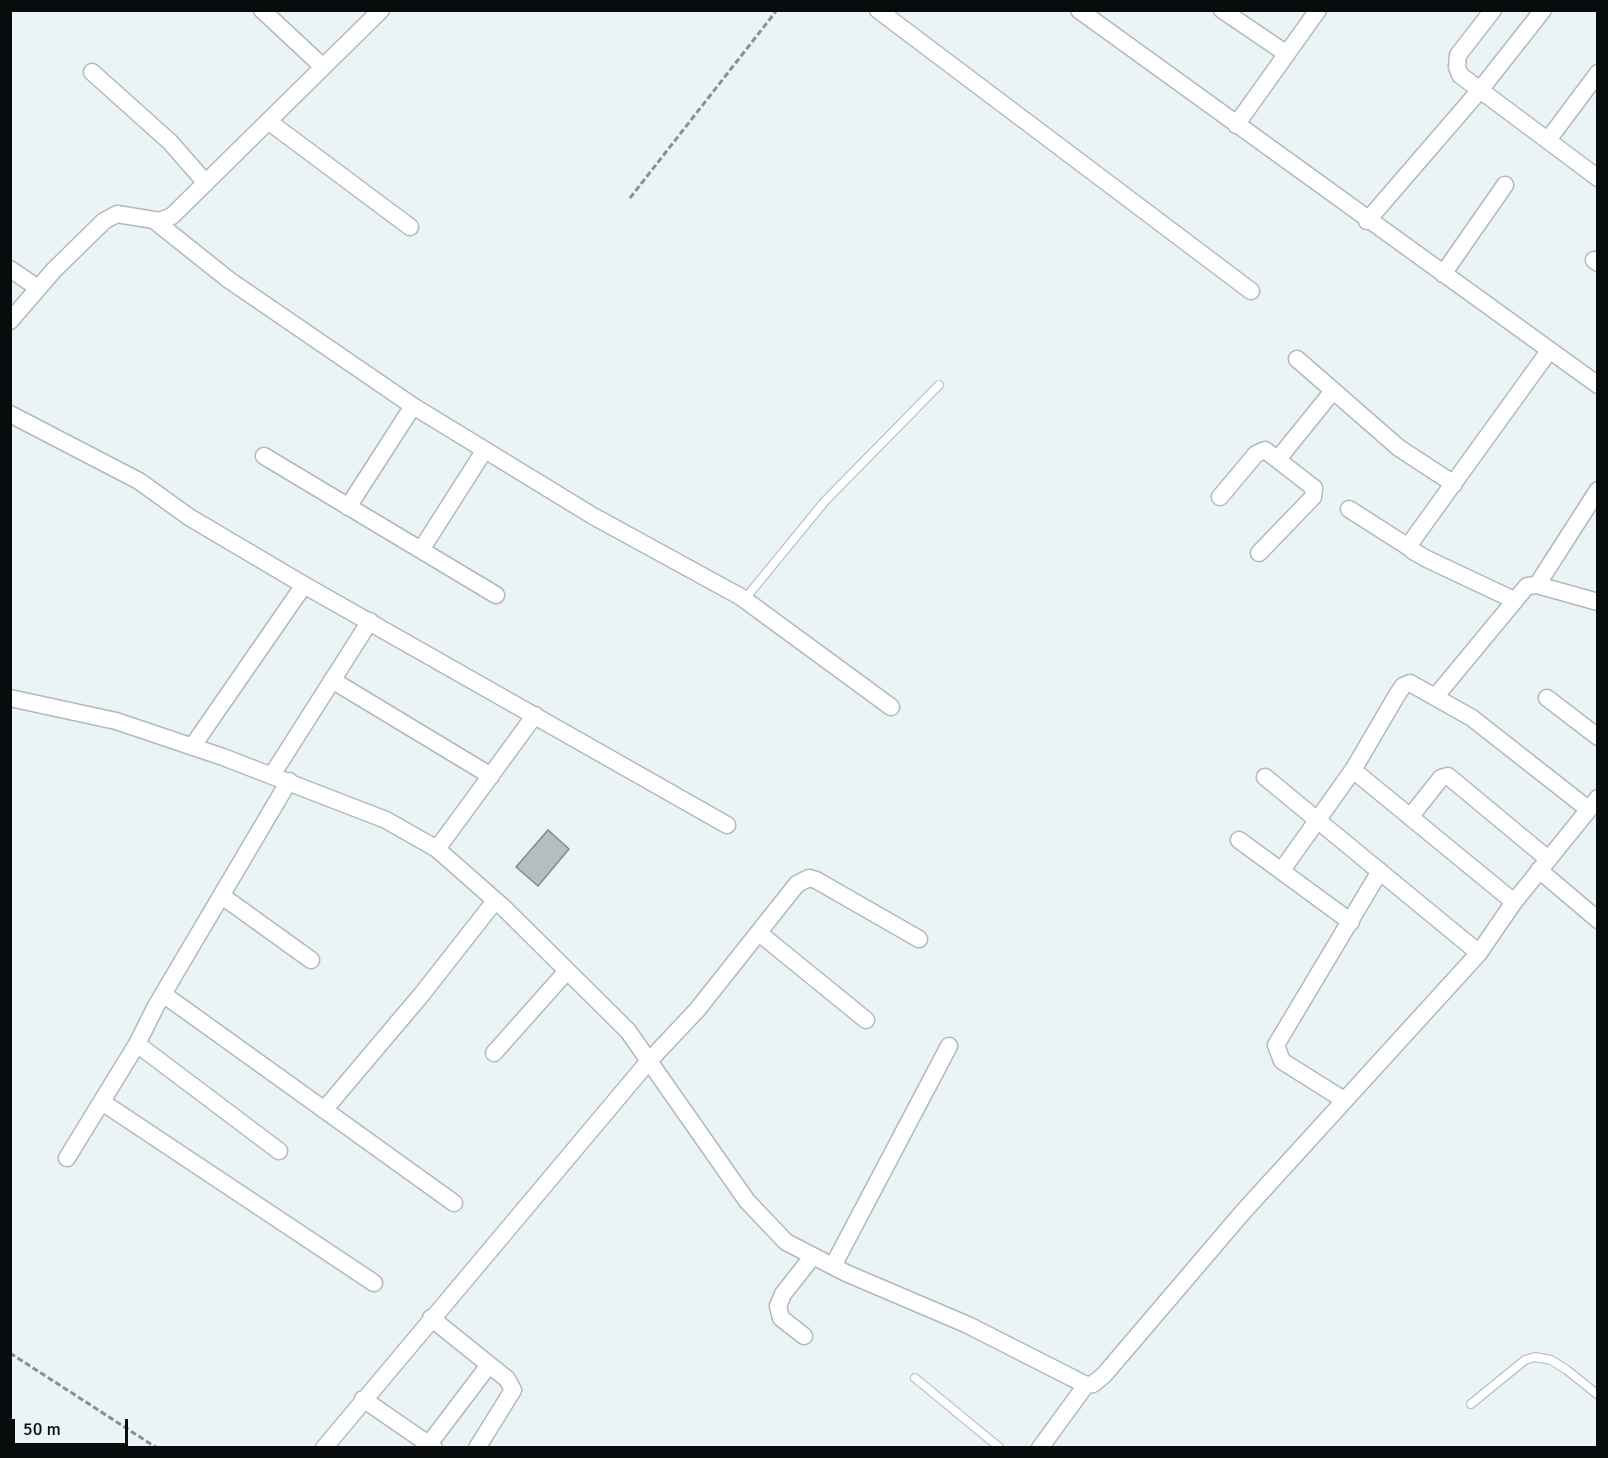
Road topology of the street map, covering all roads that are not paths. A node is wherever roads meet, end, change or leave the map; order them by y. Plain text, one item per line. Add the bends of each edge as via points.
1 (262, 10) edge
2 (878, 10) edge
3 (1079, 10) edge
4 (1221, 10) edge
5 (1493, 10) edge
6 (1543, 10) edge
7 (380, 11) edge
8 (1317, 11) edge
9 (1287, 54) junction
10 (322, 66) junction
11 (92, 72) dead end
12 (1598, 73) edge
13 (1480, 90) junction
14 (268, 121) junction
15 (1236, 125) junction
16 (1548, 140) junction
17 (1598, 178) edge
18 (206, 183) junction
19 (1505, 185) dead end
20 (155, 221) junction
21 (1367, 221) junction
22 (410, 227) dead end
23 (10, 269) edge
24 (1443, 274) junction
25 (38, 288) junction
26 (1251, 291) dead end
27 (14, 312) edge
28 (1549, 351) junction
29 (1297, 360) dead end
30 (1598, 385) edge
31 (939, 386) dead end
32 (1333, 391) junction
33 (413, 406) junction
34 (10, 414) edge
35 (484, 451) junction
36 (264, 456) dead end
37 (1278, 459) junction
38 (1454, 484) junction
39 (1598, 490) edge
40 (1220, 497) dead end
41 (348, 507) junction
42 (1349, 509) dead end
43 (1410, 548) junction
44 (421, 550) junction
45 (1259, 554) dead end
46 (304, 585) junction
47 (1537, 585) junction
48 (496, 595) dead end
49 (744, 600) junction
50 (1515, 600) junction
51 (1598, 602) edge
52 (370, 621) junction
53 (332, 680) junction
54 (1436, 696) junction
55 (10, 698) edge
56 (1547, 698) dead end
57 (891, 707) dead end
58 (535, 715) junction
59 (1598, 736) edge
60 (192, 747) junction
61 (1353, 770) junction
62 (272, 775) junction
63 (491, 776) junction
64 (1265, 777) dead end
65 (289, 782) junction
66 (1593, 804) edge
67 (1410, 817) junction
68 (1317, 820) junction
69 (727, 825) dead end
70 (1239, 840) dead end
71 (437, 849) junction
72 (1543, 864) junction
73 (1282, 870) junction
74 (1380, 871) junction
75 (222, 896) junction
76 (495, 901) junction
77 (1514, 902) junction
78 (1598, 920) edge
79 (1351, 922) junction
80 (759, 933) junction
81 (919, 939) dead end
82 (1479, 953) junction
83 (311, 960) dead end
84 (567, 971) junction
85 (163, 994) junction
86 (866, 1020) dead end
87 (137, 1044) junction
88 (949, 1046) dead end
89 (494, 1053) dead end
90 (648, 1062) junction
91 (1344, 1100) junction
92 (102, 1102) junction
93 (324, 1110) junction
94 (279, 1151) dead end
95 (67, 1158) dead end
96 (454, 1203) dead end
97 (813, 1256) junction
98 (833, 1266) junction
99 (374, 1283) dead end
100 (430, 1318) junction
101 (804, 1336) dead end
102 (489, 1365) junction
103 (915, 1378) dead end
104 (1086, 1385) junction
105 (1598, 1395) edge
106 (363, 1399) junction
107 (1471, 1404) dead end
108 (432, 1446) edge
109 (324, 1448) edge
110 (477, 1448) edge
111 (1000, 1448) edge
112 (1040, 1448) edge

1 - 10 street
2 - 26 street
3 - 15 street
4 - 9 street
5 - 13 street via 1457,61 1460,75
6 - 13 street
7 - 10 street
8 - 9 street
9 - 15 street
10 - 14 street
11 - 18 street via 170,142
12 - 16 street
13 - 16 street
13 - 21 street
14 - 18 street
14 - 22 street
15 - 21 street
16 - 17 street
18 - 20 street via 172,216
19 - 24 street
20 - 25 street via 117,214 104,220
20 - 33 street via 229,280
21 - 24 street
23 - 25 street
24 - 28 street
25 - 27 street
28 - 30 street
28 - 38 street
29 - 32 street
31 - 49 lane via 825,501
32 - 37 street
32 - 38 street via 1399,448
33 - 35 street
33 - 41 street
34 - 46 street via 139,481 189,517
35 - 44 street
35 - 49 street
36 - 41 street
37 - 40 street via 1260,451
37 - 45 street via 1315,492
38 - 43 street via 1410,541
39 - 47 street
41 - 44 street
42 - 43 street
43 - 50 street
44 - 48 street
46 - 52 street
46 - 60 street
47 - 50 street via 1527,585
47 - 51 street
49 - 57 street
50 - 54 street
52 - 53 street
52 - 58 street
53 - 62 street
53 - 63 street
54 - 61 street via 1410,683 1403,686
54 - 66 street
55 - 60 street via 116,721
56 - 59 street
58 - 63 street
58 - 69 street
60 - 62 street
61 - 67 street
61 - 68 street
62 - 65 street
63 - 71 street
64 - 68 street
65 - 71 street via 386,820
65 - 75 street
66 - 72 street
67 - 72 street via 1440,778 1448,776
67 - 77 street
68 - 73 street
68 - 74 street
70 - 73 street
71 - 76 street
72 - 77 street
72 - 78 street
73 - 79 street
74 - 79 street
74 - 82 street
75 - 83 street
75 - 85 street
76 - 84 street
76 - 93 street
77 - 82 street
79 - 91 street via 1276,1046 1282,1061
80 - 81 street via 797,884 809,878
80 - 86 street
80 - 90 street
82 - 91 street
84 - 89 street
84 - 90 street via 628,1031
85 - 87 street
85 - 93 street
87 - 92 street
87 - 94 street
88 - 98 street
90 - 97 street via 747,1201 786,1242
90 - 100 street
91 - 104 street via 1104,1374
92 - 95 street
92 - 99 street
93 - 96 street
97 - 98 street
97 - 101 street via 778,1306 781,1317
98 - 104 street via 968,1325
100 - 102 street
100 - 106 street
102 - 108 street
102 - 110 street via 507,1379 513,1390
103 - 111 lane
104 - 112 street
105 - 107 lane via 1551,1360 1535,1357 1525,1360
106 - 108 street
106 - 109 street

